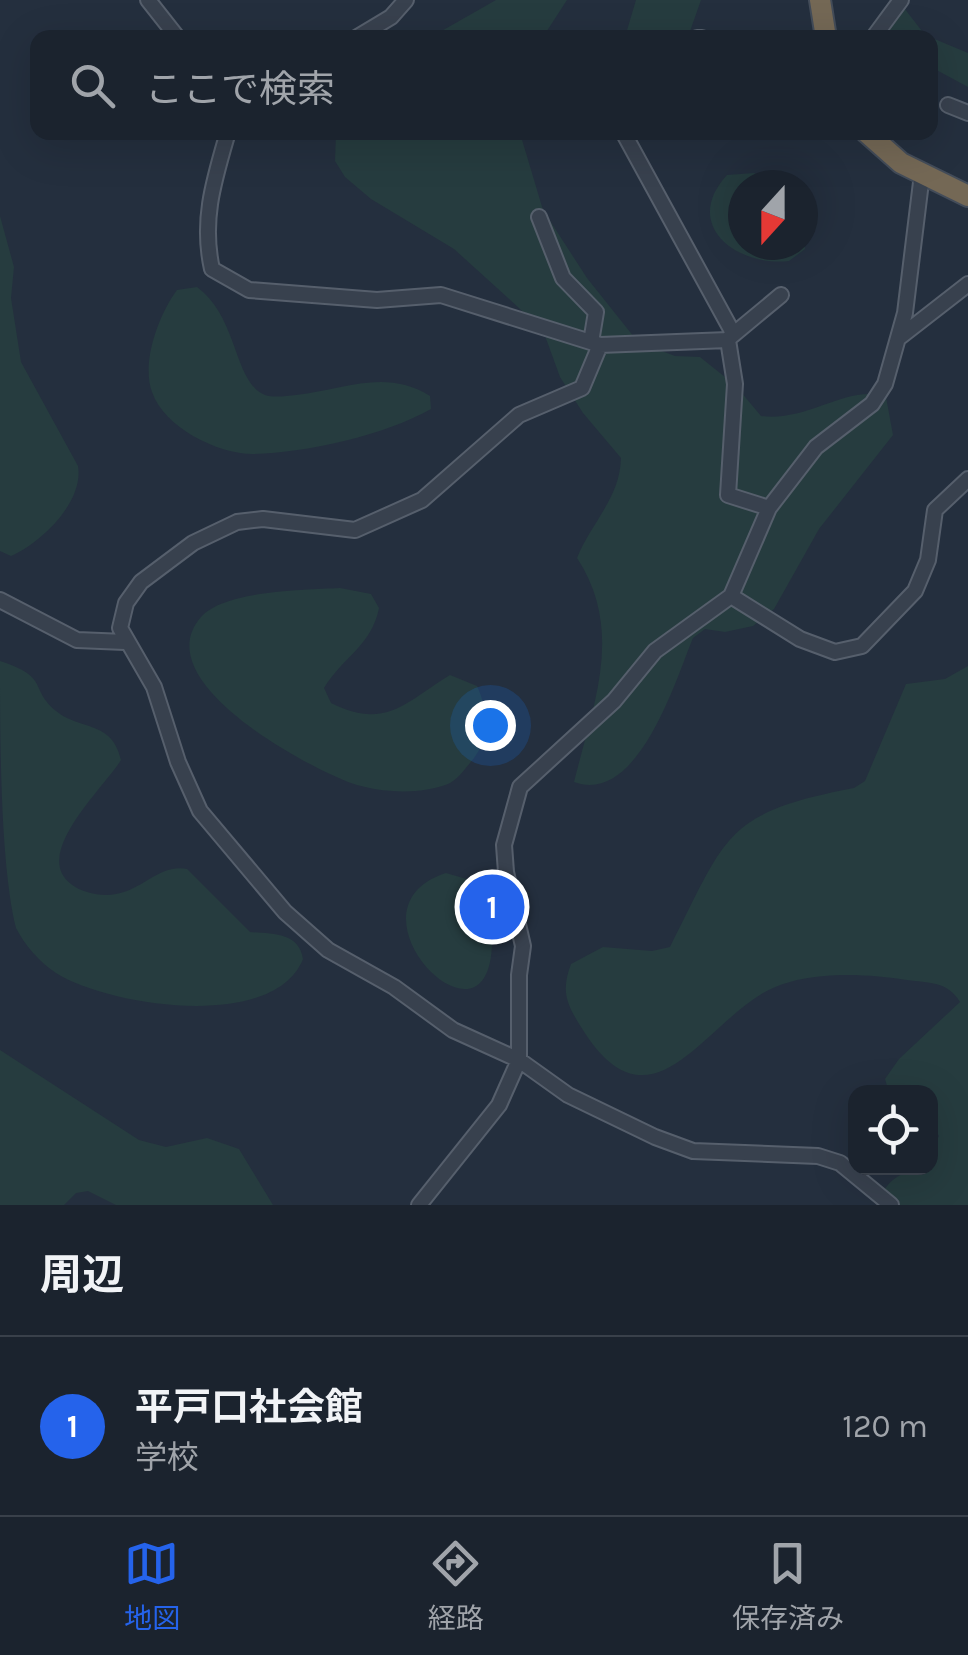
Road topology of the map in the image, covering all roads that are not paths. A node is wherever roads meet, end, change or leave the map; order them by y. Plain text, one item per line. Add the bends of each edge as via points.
1 (148, 0) edge
2 (406, 0) edge
3 (820, 0) edge
4 (901, 0) edge
5 (172, 30) edge
6 (369, 30) edge
7 (825, 30) edge
8 (880, 30) edge
9 (948, 104) dead end
10 (968, 113) edge
11 (225, 140) edge
12 (627, 140) edge
13 (875, 140) edge
14 (922, 174) junction
15 (968, 196) edge
16 (539, 217) dead end
17 (968, 284) edge
18 (781, 294) dead end
19 (730, 336) junction
20 (899, 338) junction
21 (595, 343) junction
22 (968, 479) edge
23 (769, 508) junction
24 (732, 596) junction
25 (0, 600) edge
26 (125, 642) junction
27 (519, 1060) junction
28 (419, 1205) edge
29 (891, 1205) edge

1 - 5 street
2 - 6 street
3 - 7 highway
4 - 8 street
9 - 10 street
11 - 21 street via 205,237 212,268 225,278 249,290 310,296 440,296
12 - 19 street
13 - 14 highway
14 - 15 highway
14 - 20 street
16 - 21 street via 563,278 596,312
17 - 20 street
18 - 19 street
19 - 21 street
19 - 23 street via 735,384 728,495
20 - 23 street via 872,404 816,447
21 - 26 street via 582,388 519,416 422,500 356,530 262,519 237,522 193,543 154,570 126,603 119,621
22 - 24 street via 935,510 928,560 915,590 862,646 846,653 818,646
23 - 24 street
24 - 27 street via 656,651 520,787 504,845 523,946
25 - 26 street via 77,640
26 - 27 street via 154,687 200,812 285,912 328,950 453,1030
27 - 28 street via 499,1104
27 - 29 street via 568,1096 655,1137 693,1150 818,1156 840,1163

